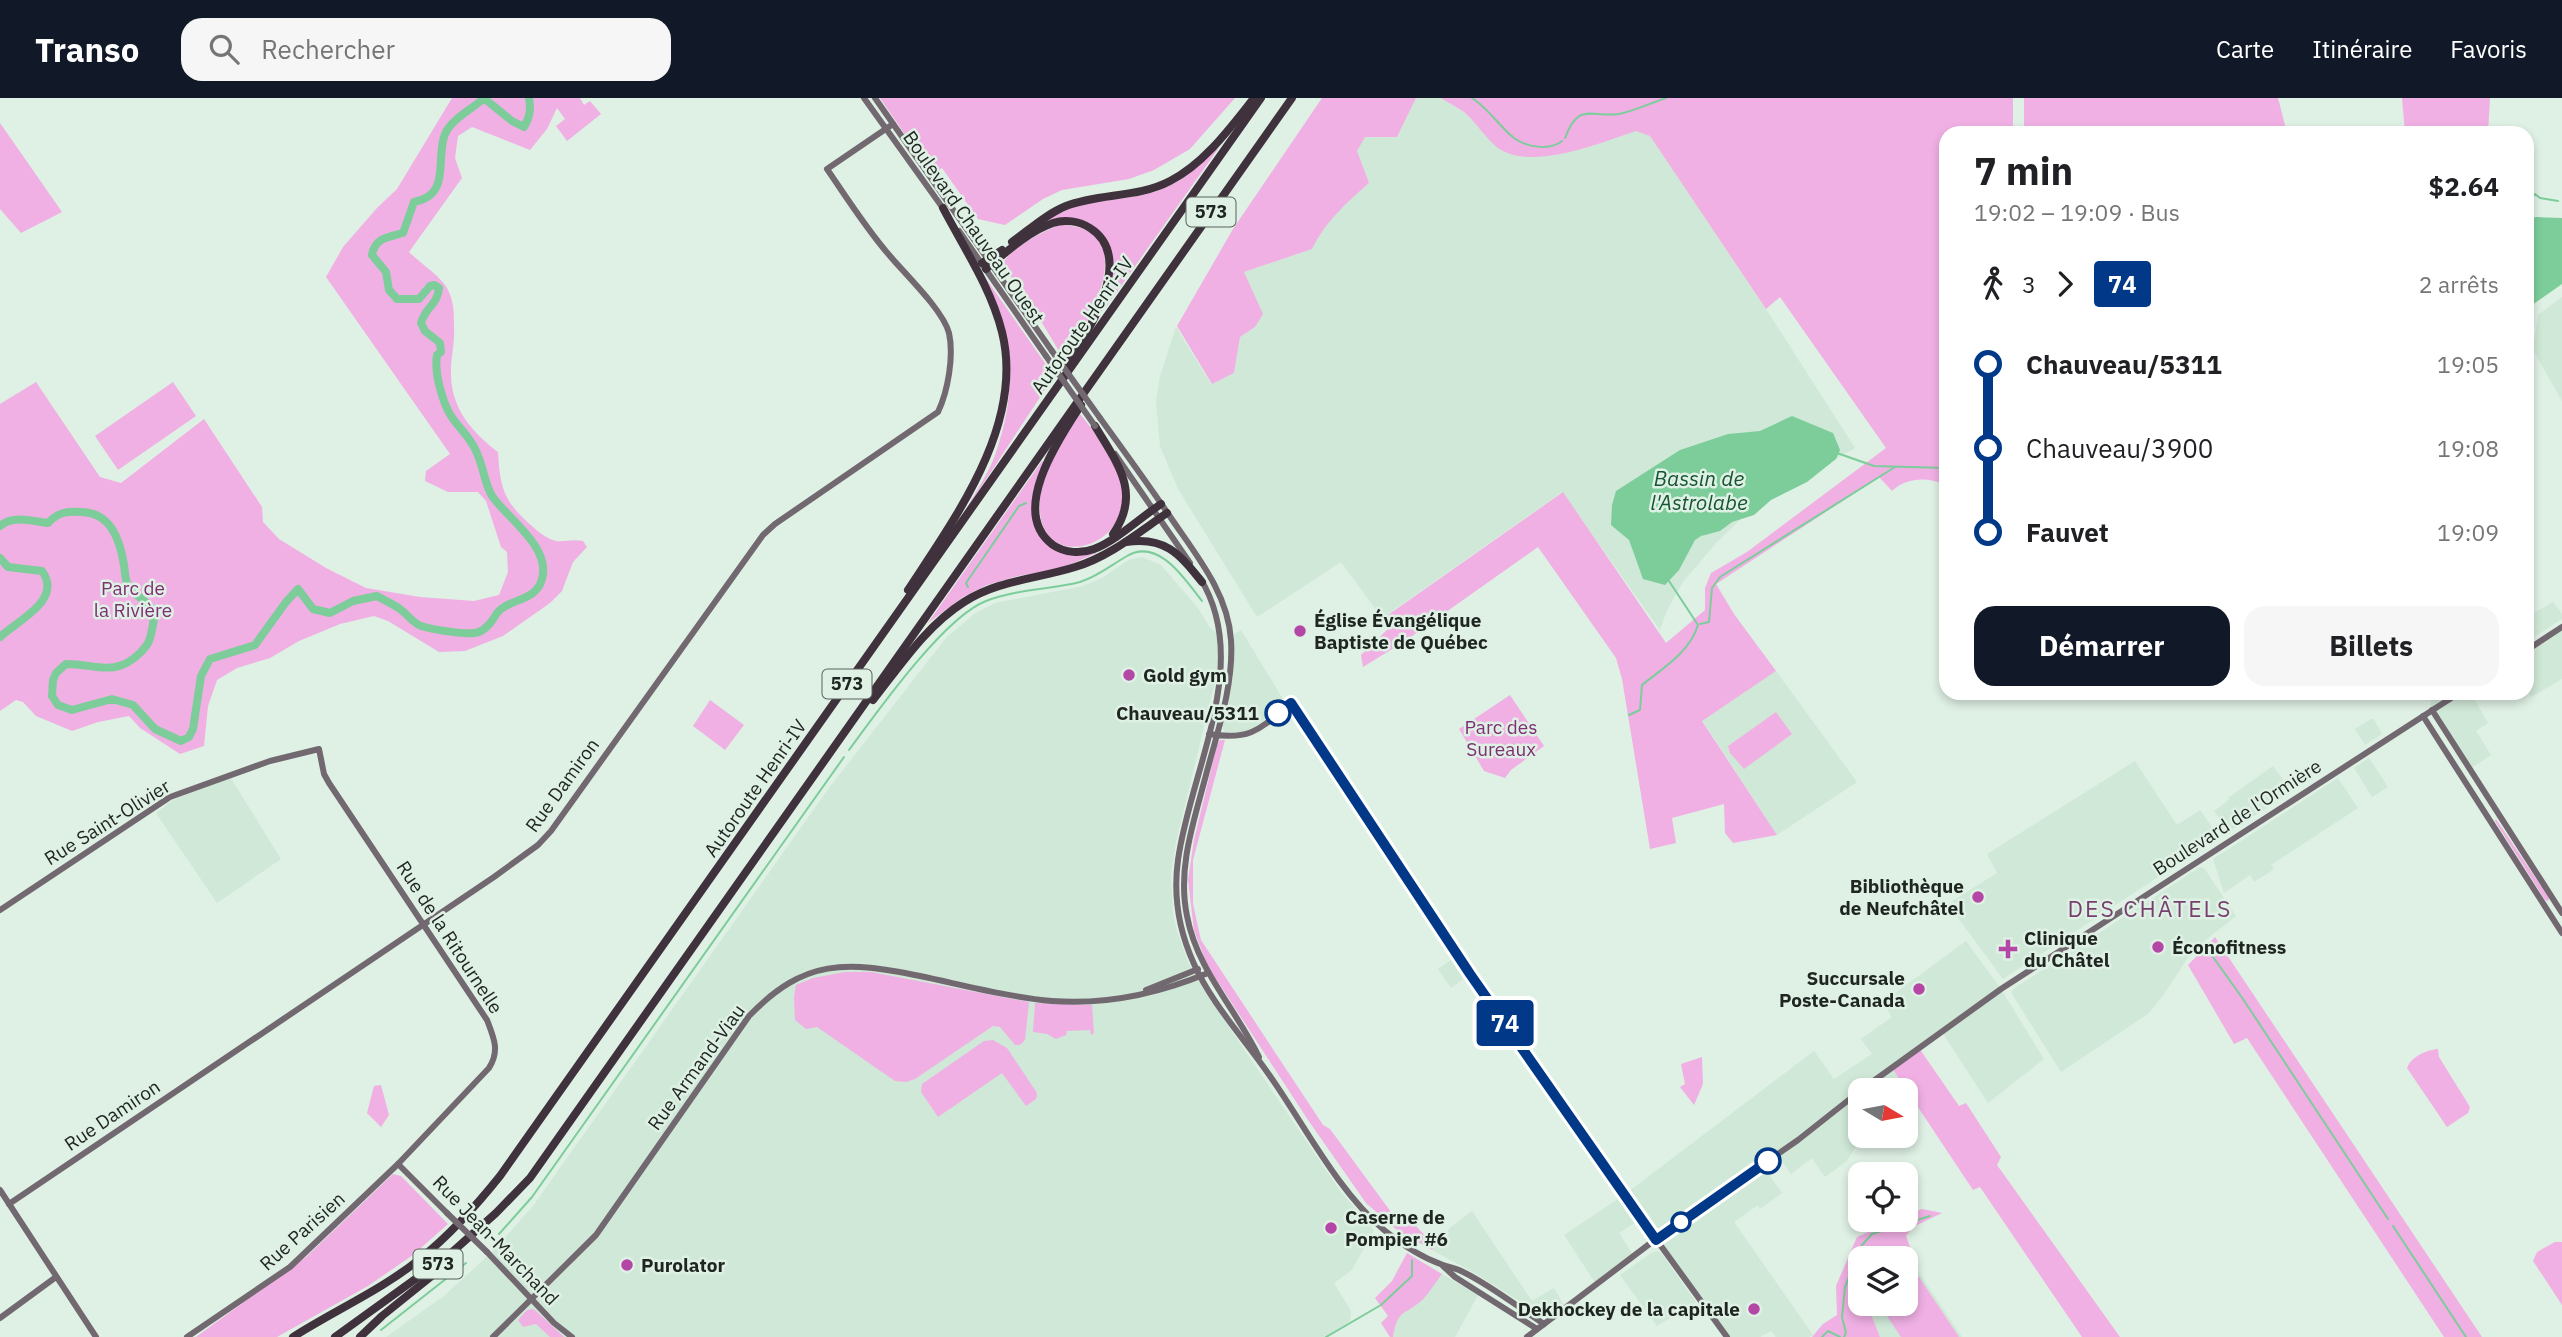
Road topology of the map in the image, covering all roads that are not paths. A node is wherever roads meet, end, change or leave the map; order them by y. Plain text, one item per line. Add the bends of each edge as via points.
1 (864, 98) edge
2 (875, 98) edge
3 (1254, 98) edge
4 (1261, 98) edge
5 (1292, 98) edge
6 (893, 124) junction
7 (886, 129) junction
8 (943, 208) junction
9 (987, 264) junction
10 (1131, 326) junction
11 (1097, 422) junction
12 (979, 500) junction
13 (1158, 506) junction
14 (1164, 515) junction
15 (1110, 540) junction
16 (1123, 542) junction
17 (1202, 582) junction
18 (2562, 627) edge
19 (2534, 645) edge
20 (2448, 700) edge
21 (2432, 710) junction
22 (2423, 716) junction
23 (817, 727) junction
24 (1213, 734) junction
25 (319, 749) joint
26 (834, 749) junction
27 (0, 910) edge
28 (2562, 913) edge
29 (424, 924) junction
30 (2562, 933) edge
31 (1204, 966) junction
32 (1198, 973) junction
33 (1208, 973) junction
34 (1265, 1068) junction
35 (1879, 1078) edge
36 (1848, 1101) edge
37 (397, 1164) junction
38 (530, 1178) junction
39 (0, 1190) edge
40 (9, 1204) junction
41 (1656, 1240) junction
42 (1442, 1265) junction
43 (56, 1277) junction
44 (531, 1299) junction
45 (0, 1318) edge
46 (1544, 1324) junction
47 (1537, 1329) junction
48 (96, 1337) edge
49 (187, 1337) edge
50 (291, 1337) edge
51 (335, 1337) edge
52 (360, 1337) edge
53 (493, 1337) edge
54 (572, 1337) edge
55 (1527, 1337) edge
56 (1727, 1337) edge

1 - 7 street, Boulevard Chauveau Ouest
2 - 6 street, Boulevard Chauveau Ouest
3 - 9 highway via 1207,152 1172,180 1148,190 1067,206
4 - 12 highway, Autoroute Henri-IV / 573
5 - 10 highway, Autoroute Henri-IV / 573
6 - 7 street
6 - 9 street, Boulevard Chauveau Ouest
7 - 8 street, Boulevard Chauveau Ouest
7 - 29 street, Rue Damiron via 827,169 945,323 949,360 938,412 763,535 551,831 523,857
8 - 9 street, Boulevard Chauveau Ouest
8 - 23 highway via 988,293 1003,334 1006,375 999,419 966,500
9 - 11 street, Boulevard Chauveau Ouest, bridge via 1052,351
9 - 11 street, Boulevard Chauveau Ouest, bridge via 1046,356
9 - 12 highway via 1046,227 1071,221 1100,237 1110,267 1092,323
10 - 15 highway via 1051,457 1035,505 1040,529 1061,549 1084,552
10 - 26 highway, Autoroute Henri-IV / 573
11 - 13 street, Boulevard Chauveau Ouest
11 - 15 highway via 1127,492 1121,522
12 - 23 highway, Autoroute Henri-IV / 573
13 - 14 street, Boulevard Chauveau Ouest
13 - 15 highway
14 - 16 highway
14 - 17 street, Boulevard Chauveau Ouest
14 - 24 street via 1213,582 1229,624 1230,669
16 - 17 highway via 1149,540 1166,545
16 - 26 highway via 1077,567 1000,584 963,602 940,619
17 - 24 street, Boulevard Chauveau Ouest via 1216,611 1222,643
18 - 19 street
20 - 21 street, Boulevard de l'Ormière
21 - 22 street, Boulevard de l'Ormière
21 - 28 street
22 - 30 street
22 - 35 street, Boulevard de l'Ormière via 2001,989
23 - 50 highway, Autoroute Henri-IV / 573 via 482,1198 420,1259
24 - 31 street via 1184,876 1186,915
24 - 32 street via 1184,830 1177,879 1180,921
24 - 41 street via 1242,737 1263,727 1291,703 1464,964
25 - 27 street, Rue Saint-Olivier via 270,761 170,797
25 - 29 street, Rue de la Ritournelle via 329,783
26 - 38 highway, Autoroute Henri-IV / 573
29 - 37 street, Rue de la Ritournelle via 488,1020 496,1053 489,1068
29 - 40 street, Rue Damiron
31 - 32 street, Rue Armand-Viau
31 - 33 street
32 - 33 street, Rue Armand-Viau
32 - 34 street
32 - 44 street, Rue Armand-Viau via 1098,1000 1048,1000 863,965 801,977 765,1000 750,1016 596,1235
33 - 34 street
34 - 42 street via 1363,1210 1398,1240
36 - 41 street, Boulevard de l'Ormière
37 - 44 street, Rue Jean-Marchand, bridge
37 - 49 street, Rue Parisien via 290,1267
38 - 51 highway, Autoroute Henri-IV / 573 via 458,1248
38 - 52 highway via 485,1232
39 - 40 street
40 - 43 street
41 - 46 street, Boulevard de l'Ormière
41 - 56 street
42 - 46 street via 1459,1270
42 - 47 street
43 - 45 street
43 - 48 street
44 - 53 street, Rue Armand-Viau
44 - 54 street, Rue Jean-Marchand
46 - 47 street, Boulevard de l'Ormière
47 - 55 street, Boulevard de l'Ormière

